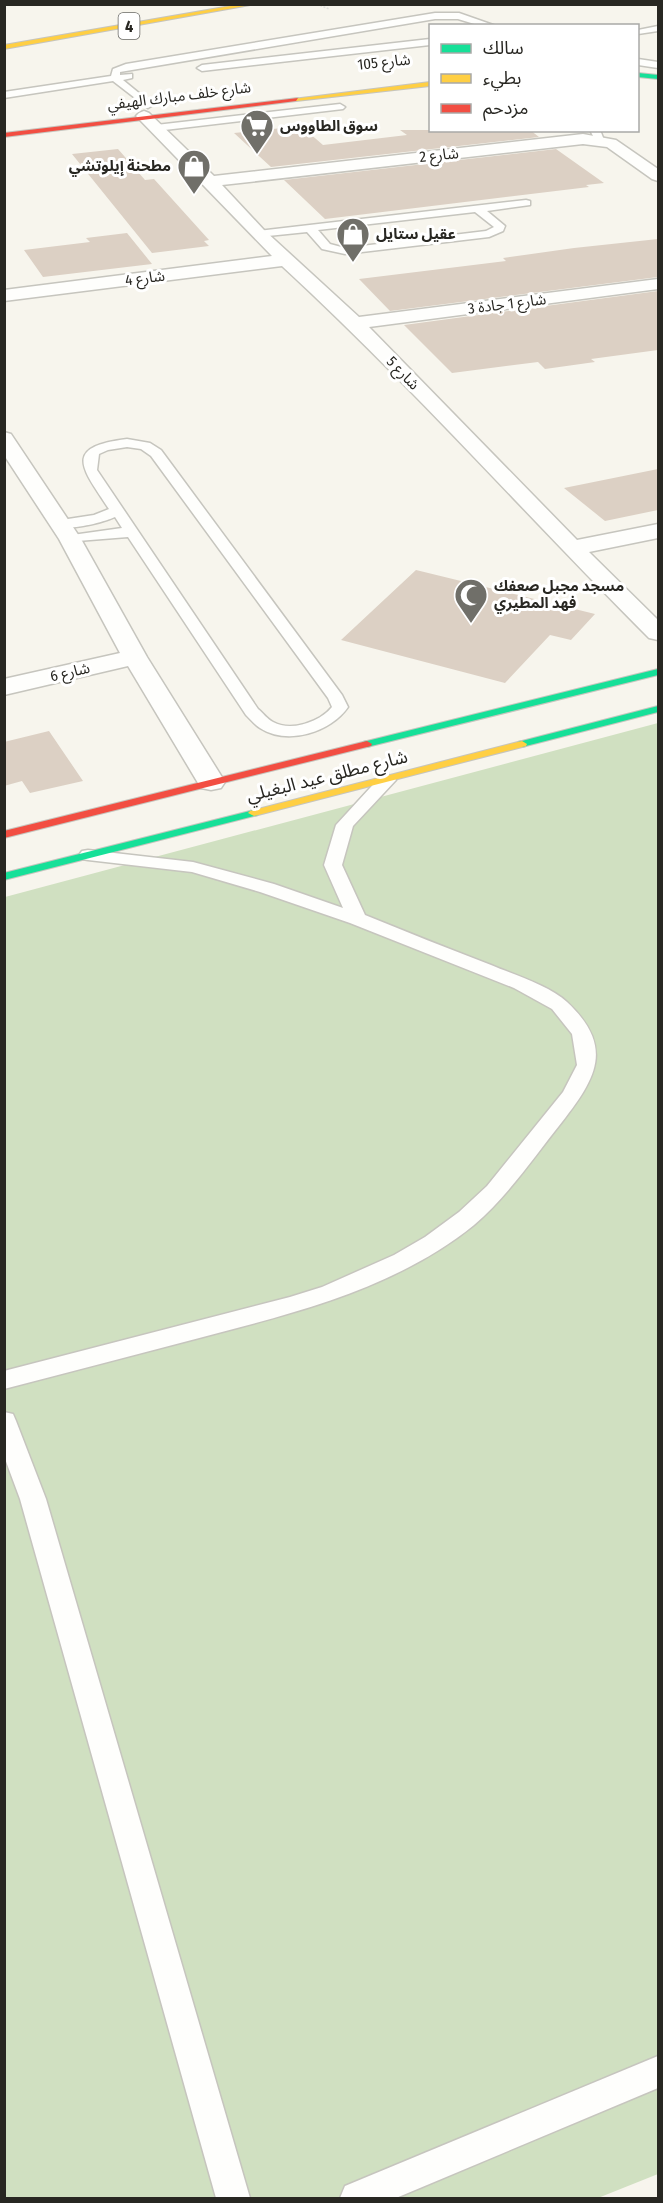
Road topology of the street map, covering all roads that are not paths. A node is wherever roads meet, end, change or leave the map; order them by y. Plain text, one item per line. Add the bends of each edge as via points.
1 (254, 4) edge
2 (463, 5) edge
3 (459, 16) junction
4 (485, 24) edge
5 (658, 29) edge
6 (639, 32) edge
7 (429, 42) edge
8 (4, 47) edge
9 (639, 62) edge
10 (658, 65) edge
11 (197, 69) dead end
12 (150, 74) dead end
13 (429, 74) edge
14 (639, 75) edge
15 (658, 77) edge
16 (115, 78) junction
17 (341, 83) junction
18 (429, 84) edge
19 (639, 84) edge
20 (658, 86) edge
21 (357, 92) junction
22 (4, 95) edge
23 (340, 107) dead end
24 (149, 116) junction
25 (4, 124) edge
26 (4, 135) edge
27 (597, 135) edge
28 (658, 176) edge
29 (210, 181) junction
30 (526, 203) dead end
31 (478, 208) junction
32 (310, 228) junction
33 (258, 234) junction
34 (286, 260) junction
35 (658, 284) edge
36 (4, 296) edge
37 (356, 323) junction
38 (4, 438) edge
39 (117, 510) junction
40 (658, 531) edge
41 (65, 532) junction
42 (134, 533) junction
43 (572, 548) junction
44 (658, 633) edge
45 (135, 657) junction
46 (658, 672) edge
47 (4, 687) edge
48 (658, 709) edge
49 (387, 780) junction
50 (211, 782) junction
51 (4, 836) edge
52 (88, 855) junction
53 (4, 877) edge
54 (357, 919) junction
55 (4, 1380) edge
56 (4, 1421) edge
57 (658, 2073) edge
58 (233, 2199) edge
59 (357, 2199) edge

1 - 8 main road, 4
2 - 3 lane
3 - 4 lane
3 - 16 lane via 126,67 116,71
5 - 6 lane
7 - 11 lane
9 - 10 lane
12 - 16 lane
13 - 17 main road, شارع 105
14 - 15 main road
16 - 22 lane
16 - 24 lane
17 - 21 main road via 358,87
17 - 24 main road, شارع خلف مبارك الهيفي
18 - 21 main road, شارع 105
19 - 20 main road
21 - 24 main road, شارع خلف مبارك الهيفي
23 - 24 lane
24 - 25 main road, شارع خلف مبارك الهيفي
24 - 26 main road, شارع خلف مبارك الهيفي
24 - 29 street, شارع 5
27 - 28 street, شارع 2
27 - 29 street, شارع 2
29 - 33 street, شارع 5
30 - 31 lane
31 - 32 lane
31 - 32 lane via 499,230 338,251 324,245
32 - 33 lane
33 - 34 street, شارع 5
34 - 36 street, شارع 4
34 - 37 street, شارع 5
35 - 37 street, شارع 1 جادة 3
37 - 43 street, شارع 5
38 - 41 street
39 - 41 lane
39 - 42 lane
39 - 42 lane via 90,470 88,458 91,452 105,446 145,446 156,453 336,698 340,707 334,717 317,726 290,730 269,727 252,712
40 - 43 street
41 - 42 lane
41 - 45 street
43 - 44 street, شارع 5
45 - 47 street, شارع 6
45 - 50 street
46 - 50 main road, شارع مطلق عيد البغيلي
48 - 49 main road, شارع مطلق عيد البغيلي
49 - 52 main road, شارع مطلق عيد البغيلي
49 - 54 lane via 345,825 333,865
50 - 51 main road, شارع مطلق عيد البغيلي
52 - 53 main road, شارع مطلق عيد البغيلي
52 - 54 lane via 193,867
54 - 55 lane via 521,984 559,1005 582,1033 586,1054 587,1065 572,1095 495,1191 467,1218 402,1262 291,1305
56 - 58 lane via 33,1499
57 - 59 lane

